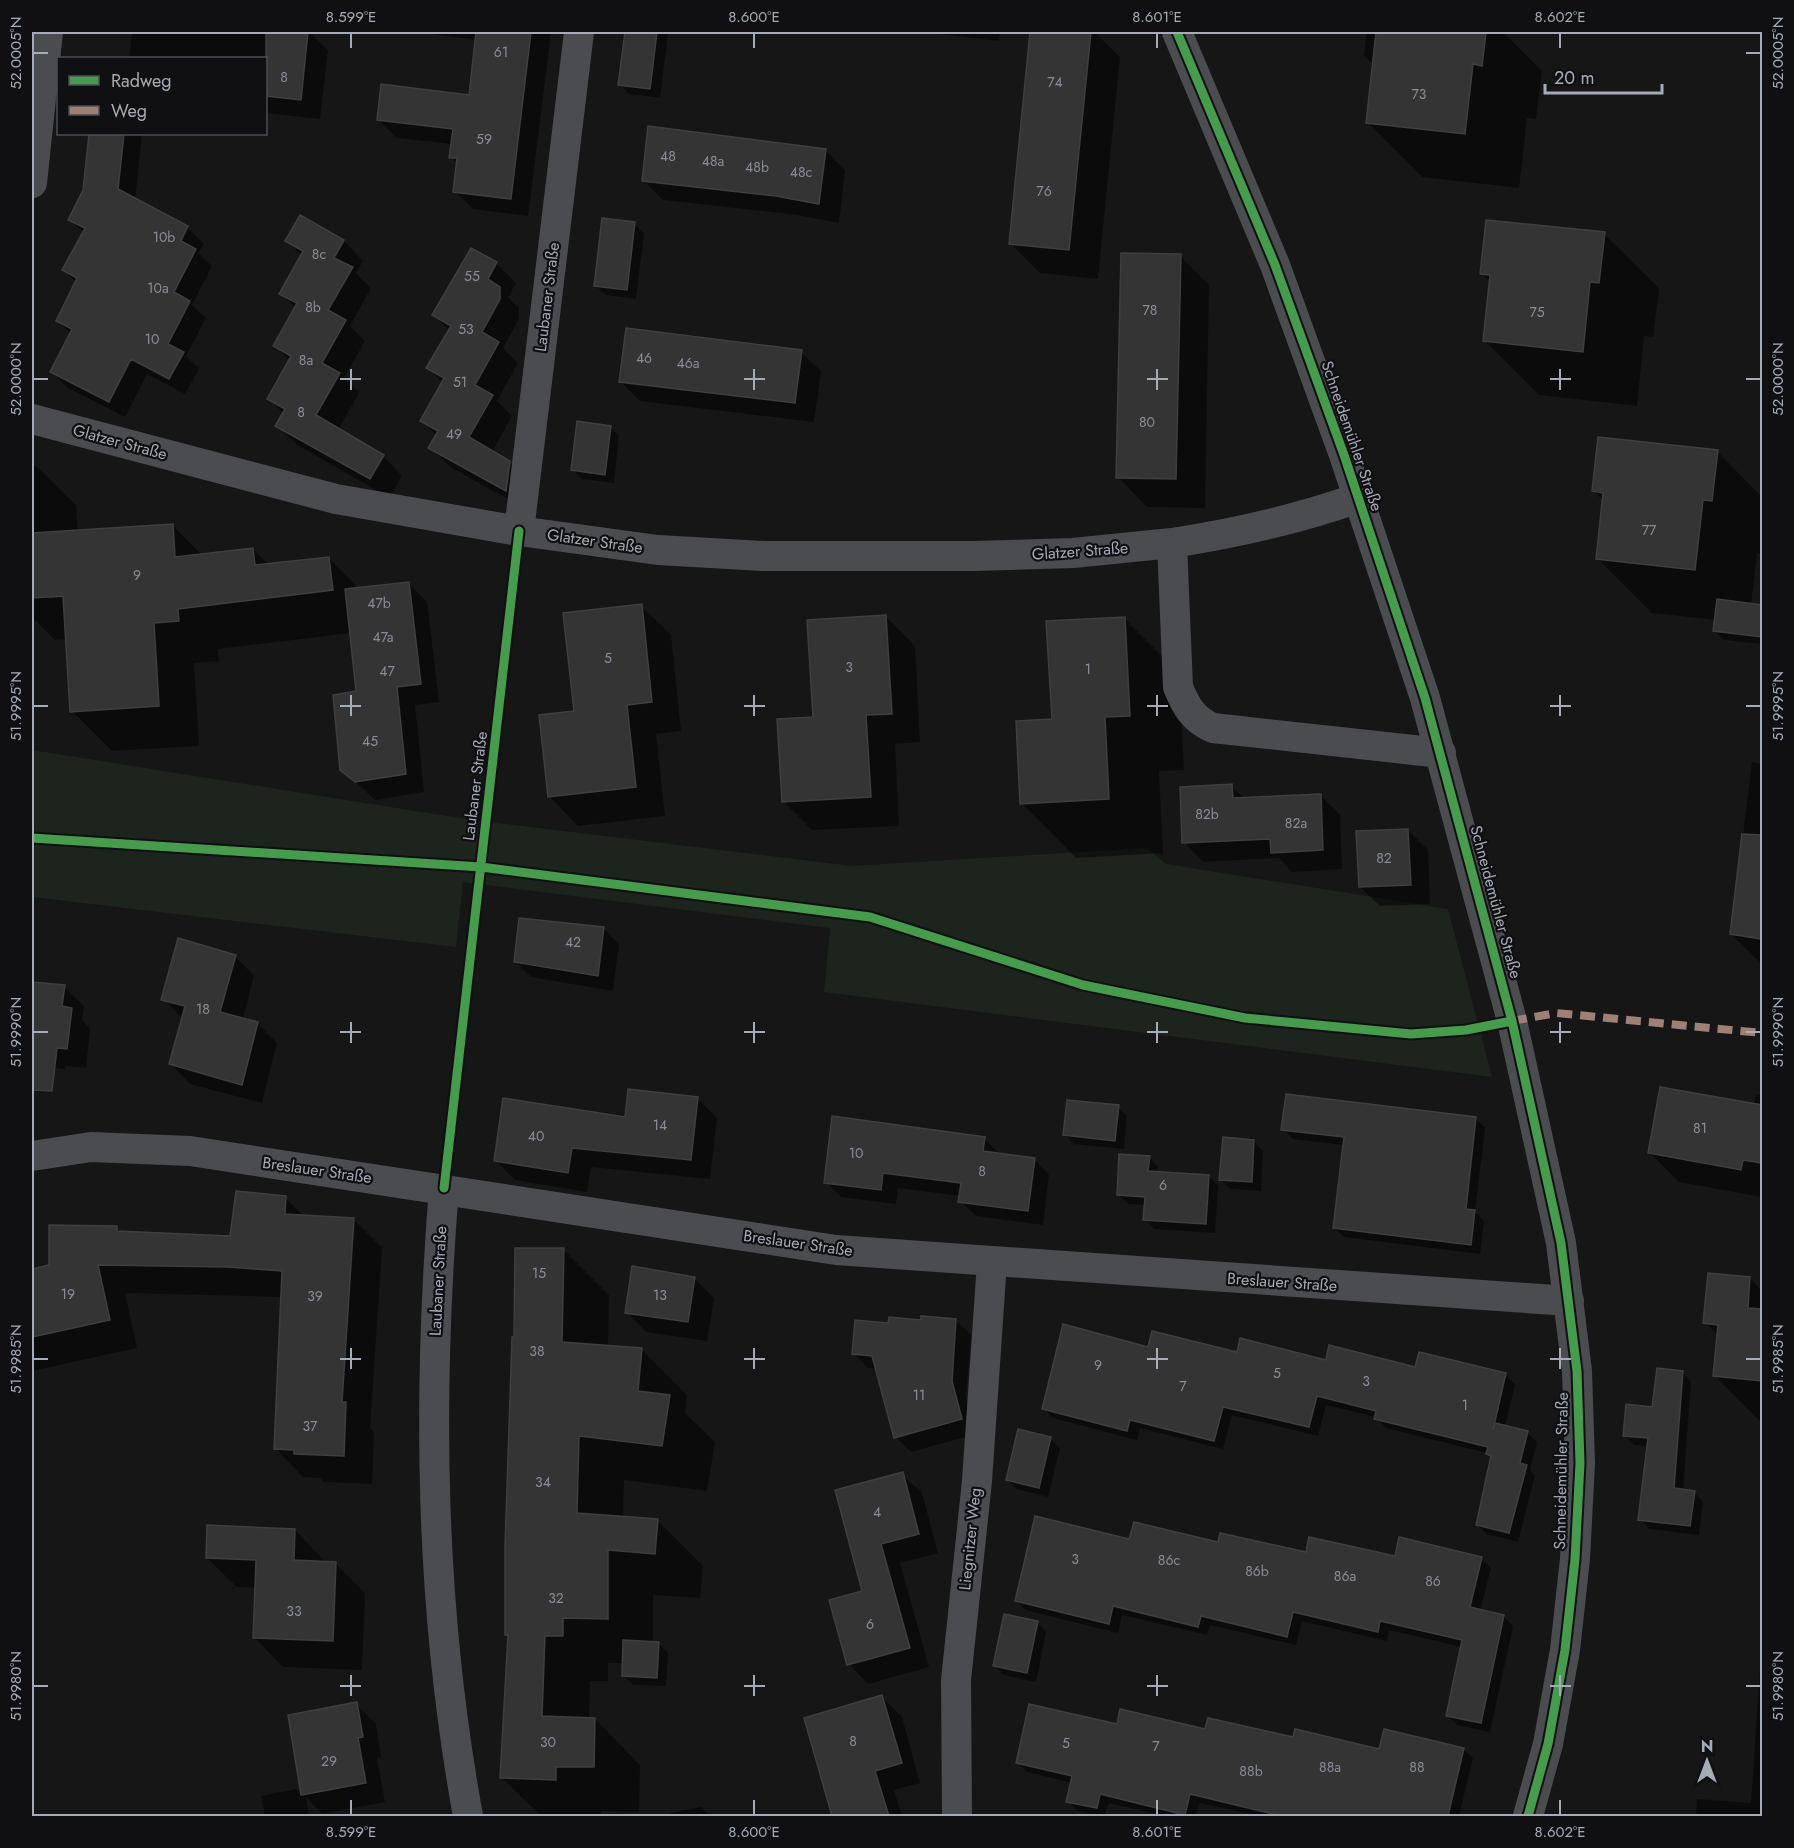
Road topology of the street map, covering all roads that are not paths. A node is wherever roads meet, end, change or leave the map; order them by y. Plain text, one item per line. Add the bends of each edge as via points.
1 (48, 32) edge
2 (579, 32) edge
3 (1177, 32) edge
4 (32, 183) edge
5 (32, 419) edge
6 (1358, 498) junction
7 (519, 531) junction
8 (1172, 543) junction
9 (1441, 753) junction
10 (32, 1156) edge
11 (444, 1188) junction
12 (992, 1262) junction
13 (1569, 1301) junction
14 (468, 1816) edge
15 (957, 1816) edge
16 (1528, 1816) edge

1 - 4 street
2 - 7 street, Laubaner Straße
3 - 6 street, Schneidemühler Straße via 1259,224
5 - 7 street, Glatzer Straße via 336,499
6 - 8 street, Glatzer Straße via 1303,518 1237,534
6 - 9 street, Schneidemühler Straße
7 - 8 street, Glatzer Straße via 658,550 763,555 973,556 1073,553
8 - 9 street via 1178,687 1184,702 1201,723 1236,732
9 - 13 street, Schneidemühler Straße via 1512,1021 1561,1243
10 - 11 street, Breslauer Straße via 91,1147 190,1150
11 - 12 street, Breslauer Straße via 836,1250
11 - 14 street, Laubaner Straße via 432,1425 435,1516 443,1629
12 - 13 street, Breslauer Straße
12 - 15 street, Liegnitzer Weg via 977,1481 956,1680
13 - 16 street, Schneidemühler Straße via 1577,1371 1580,1463 1572,1601 1548,1744

